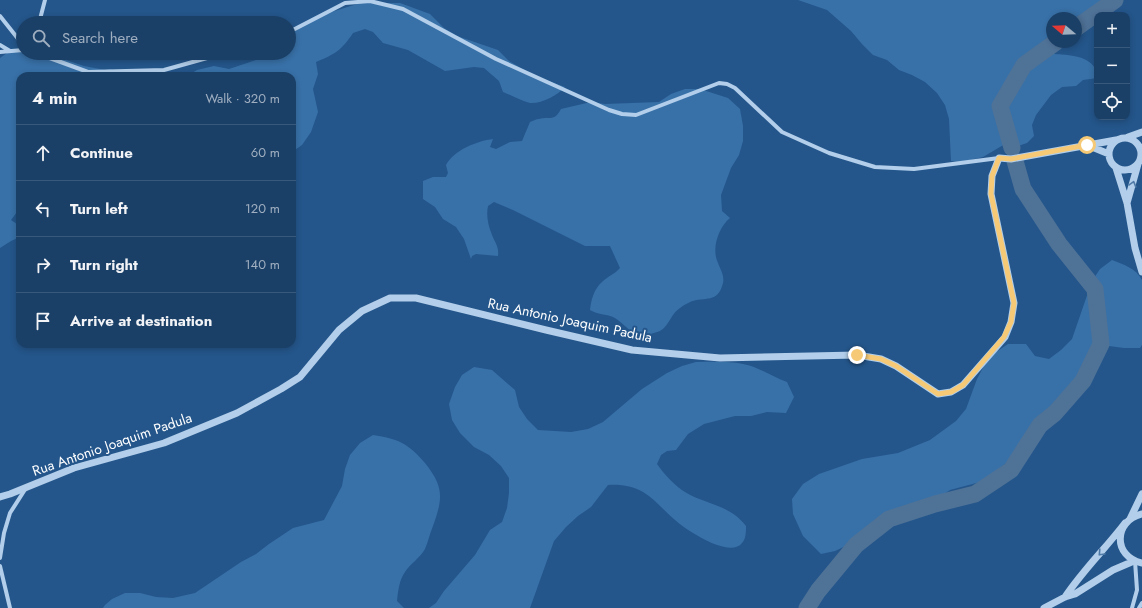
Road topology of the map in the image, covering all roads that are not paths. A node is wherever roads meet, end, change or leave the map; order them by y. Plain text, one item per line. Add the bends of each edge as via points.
1 (45, 0) edge
2 (0, 16) edge
3 (41, 16) edge
4 (296, 28) edge
5 (16, 36) edge
6 (0, 45) edge
7 (10, 51) junction
8 (16, 51) edge
9 (0, 52) edge
10 (55, 60) edge
11 (199, 60) edge
12 (88, 72) edge
13 (88, 72) edge
14 (1142, 132) edge
15 (1128, 137) junction
16 (1116, 140) junction
17 (1087, 145) junction
18 (1108, 154) junction
19 (1142, 157) edge
20 (999, 158) junction
21 (1138, 164) junction
22 (1116, 168) junction
23 (1127, 203) junction
24 (1142, 272) edge
25 (28, 486) junction
26 (1142, 494) edge
27 (0, 497) edge
28 (1142, 514) edge
29 (1128, 521) junction
30 (0, 558) edge
31 (1137, 562) edge
32 (0, 566) edge
33 (1065, 597) junction
34 (1142, 603) edge
35 (10, 608) edge
36 (1044, 608) edge
37 (1132, 608) edge
38 (1139, 608) edge

1 - 3 street
2 - 5 street
4 - 20 street via 345,3 370,1 403,9 496,59 622,114 636,115 719,83 735,88 782,132 829,153 875,167 914,169
6 - 7 street
7 - 8 street
7 - 9 street
10 - 12 street
11 - 13 street via 164,70
14 - 15 street
15 - 16 street
15 - 19 street via 1140,146
16 - 17 street
16 - 18 street
17 - 18 street
17 - 20 street via 1011,159
18 - 22 street
19 - 21 street
20 - 25 street, Rua Antonio Joaquim Padula via 992,176 991,194 1014,303 1011,322 1004,337 963,385 951,392 938,394 881,359 857,355 720,358 632,350 416,298 390,298 362,311 339,330 300,377 237,413 164,443 74,468
21 - 22 street via 1125,171
23 -> 21 street
22 - 23 street
23 - 24 street
25 - 27 street, Rua Antonio Joaquim Padula
25 - 30 street via 10,513
26 - 29 street
28 - 29 street
29 - 31 street via 1120,535 1120,541 1124,553
29 -> 33 street
31 - 33 street via 1113,570 1075,594
31 - 37 street via 1137,590
32 - 35 street
33 - 36 street
34 - 38 street

